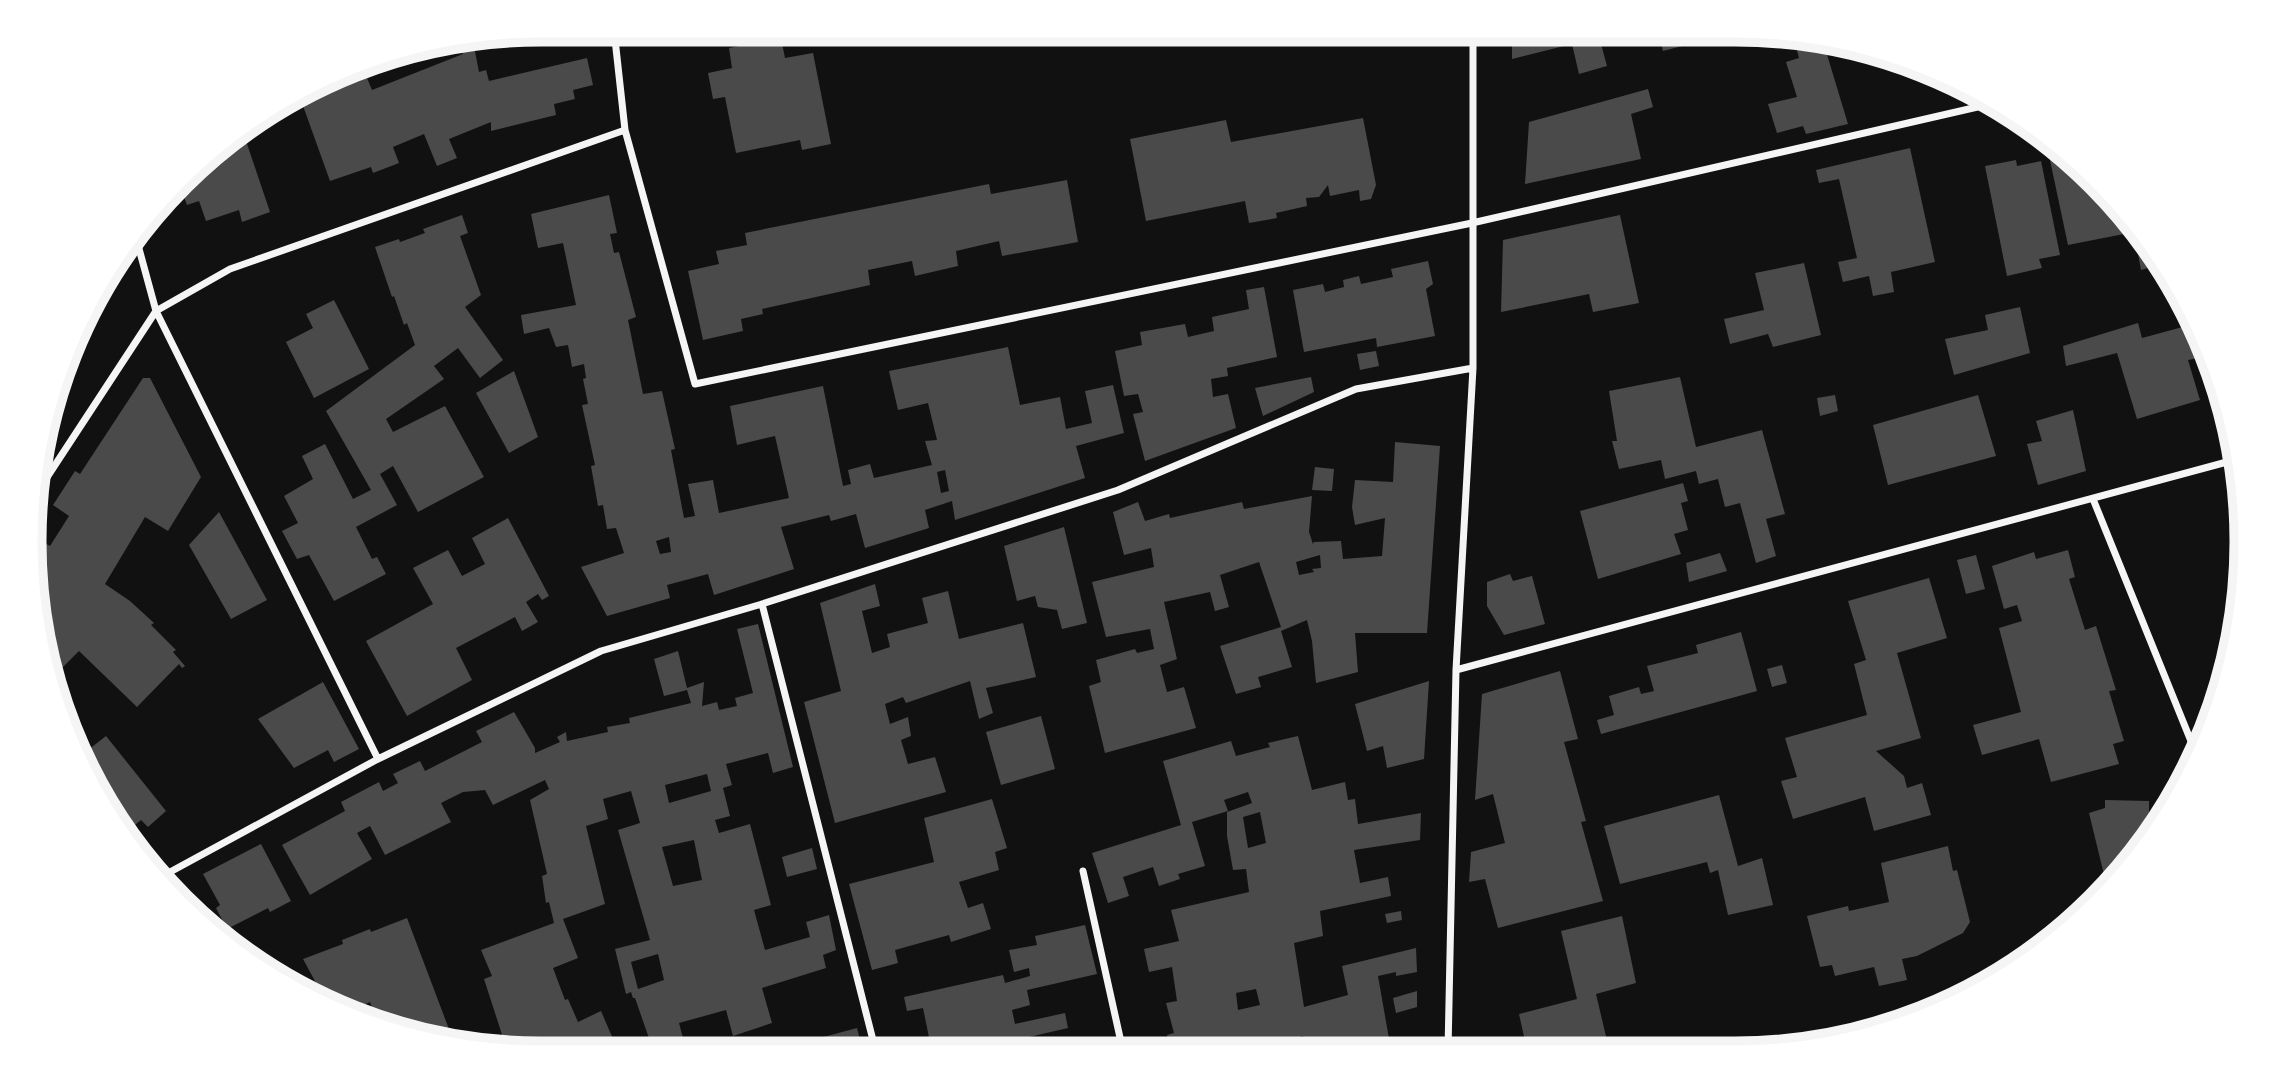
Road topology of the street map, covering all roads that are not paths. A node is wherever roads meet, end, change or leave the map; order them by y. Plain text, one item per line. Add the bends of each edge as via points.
1 (615, 42) edge
2 (1473, 42) edge
3 (1979, 107) edge
4 (625, 130) junction
5 (1472, 223) junction
6 (138, 246) edge
7 (156, 311) junction
8 (1473, 368) junction
9 (2227, 462) edge
10 (46, 479) edge
11 (2093, 499) junction
12 (762, 604) junction
13 (1456, 670) junction
14 (2191, 742) edge
15 (378, 759) junction
16 (1083, 871) dead end
17 (168, 873) edge
18 (873, 1041) edge
19 (1121, 1041) edge
20 (1448, 1041) edge

1 - 4 street
2 - 5 street
3 - 5 street
4 - 5 street via 695,384
4 - 7 street via 230,269
5 - 8 street
6 - 7 street
7 - 10 street
7 - 15 street
8 - 12 street via 1356,389 1118,490
8 - 13 street
9 - 11 street
11 - 13 street
11 - 14 street
12 - 15 street via 601,651
12 - 18 street
13 - 20 street
15 - 17 street
16 - 19 street

